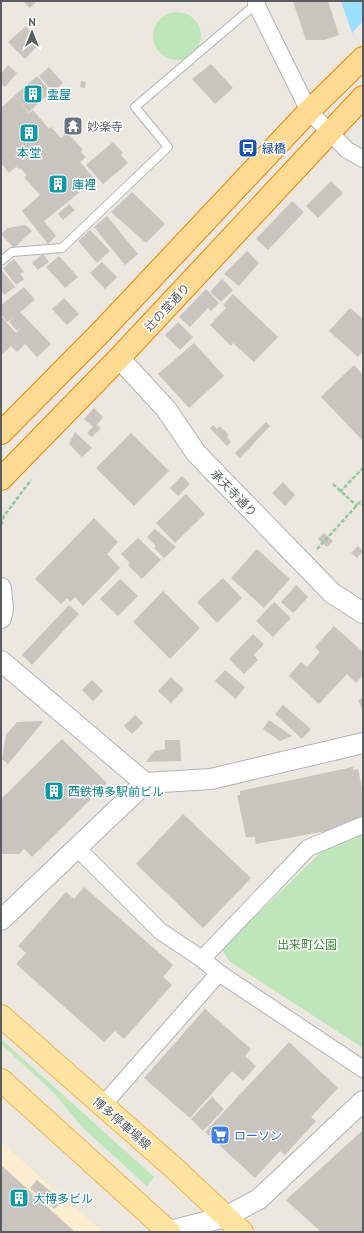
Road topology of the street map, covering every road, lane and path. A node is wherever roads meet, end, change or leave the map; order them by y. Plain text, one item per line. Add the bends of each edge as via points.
1 (257, 2) edge
2 (363, 58) edge
3 (363, 97) edge
4 (309, 111) junction
5 (331, 133) junction
6 (363, 159) edge
7 (1, 261) edge
8 (120, 358) junction
9 (1, 433) edge
10 (363, 468) edge
11 (33, 477) dead end
12 (1, 479) edge
13 (333, 484) dead end
14 (340, 492) junction
15 (363, 505) edge
16 (356, 506) junction
17 (1, 525) edge
18 (317, 550) dead end
19 (1, 588) edge
20 (363, 613) edge
21 (1, 618) edge
22 (1, 661) edge
23 (363, 743) edge
24 (145, 783) junction
25 (363, 825) edge
26 (78, 848) junction
27 (1, 920) edge
28 (202, 959) junction
29 (219, 973) junction
30 (1, 1016) edge
31 (363, 1069) edge
32 (1, 1080) edge
33 (363, 1101) edge
34 (102, 1106) junction
35 (225, 1217) junction
36 (167, 1231) edge
37 (242, 1232) edge

1 - 4 street
1 - 7 lane via 136,106 168,147 62,248 12,252
2 - 4 highway
3 - 5 highway, 辻の堂通り
4 - 5 street
4 - 9 highway via 101,332
5 - 6 street via 347,150
5 - 8 highway, 辻の堂通り
8 - 12 highway, 辻の堂通り
8 - 20 street, 承天寺通り via 166,409 196,454 332,593
10 - 14 path
11 - 17 path via 4,516
13 - 14 path
14 - 16 path
15 - 16 path via 360,502
16 - 18 path
19 - 21 street
22 - 24 street
23 - 24 street via 211,779
24 - 26 street
25 - 28 street via 308,848
26 - 27 street
26 - 28 street via 160,931
28 - 29 street
29 - 31 street
29 - 34 street
30 - 34 main road, 博多停車場線
32 - 36 main road
33 - 35 street via 259,1199
34 - 35 main road, 博多停車場線 via 174,1168
35 - 36 street
35 - 37 main road, 博多停車場線

